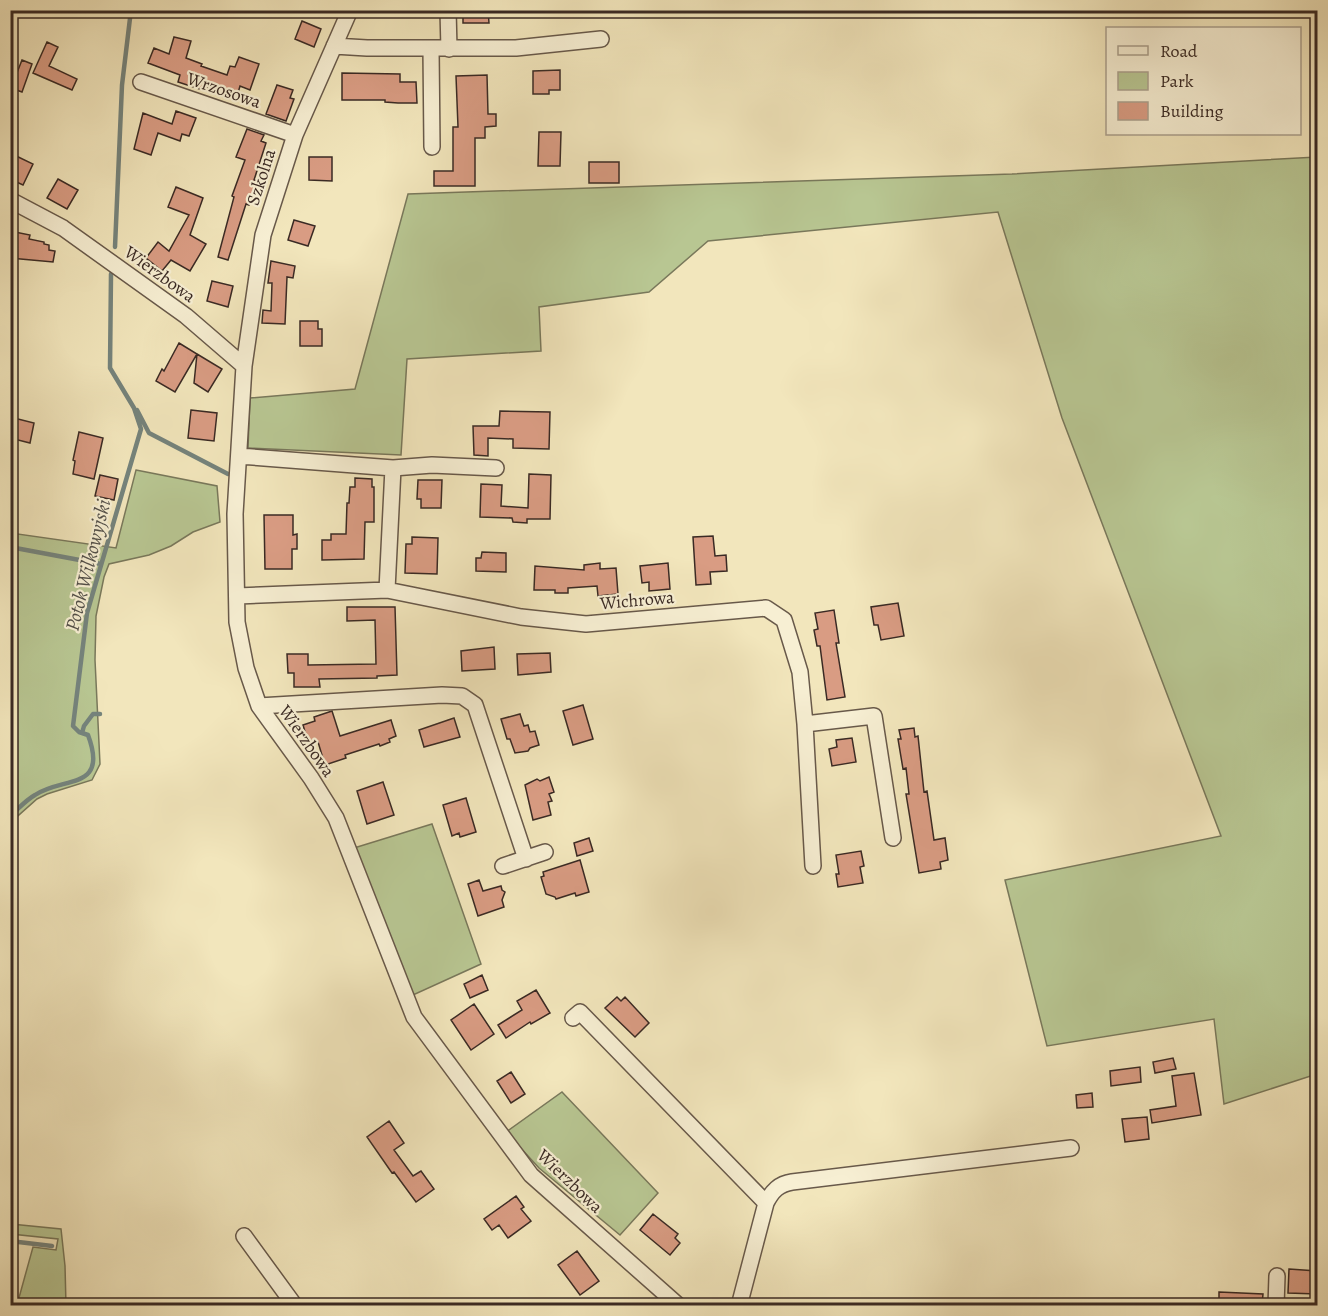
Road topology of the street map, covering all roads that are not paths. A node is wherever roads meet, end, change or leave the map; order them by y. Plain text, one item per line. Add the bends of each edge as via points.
1 (350, 10) edge
2 (448, 10) edge
3 (601, 39) dead end
4 (334, 46) junction
5 (431, 49) junction
6 (449, 49) junction
7 (141, 82) dead end
8 (295, 135) junction
9 (432, 147) dead end
10 (10, 200) edge
11 (244, 366) junction
12 (239, 456) junction
13 (393, 468) junction
14 (496, 468) dead end
15 (387, 590) junction
16 (237, 596) junction
17 (259, 706) junction
18 (805, 724) junction
19 (893, 838) dead end
20 (545, 852) dead end
21 (526, 859) junction
22 (503, 866) dead end
23 (813, 866) dead end
24 (573, 1018) dead end
25 (1071, 1148) dead end
26 (766, 1203) junction
27 (244, 1236) dead end
28 (1277, 1276) dead end
29 (295, 1305) edge
30 (679, 1305) edge
31 (739, 1305) edge
32 (1276, 1305) edge

1 - 4 street, Szkolna
2 - 6 street
3 - 6 street via 516,48
4 - 5 street
4 - 8 street, Szkolna
5 - 6 street
5 - 9 street
7 - 8 street, Wrzosowa
8 - 11 street, Szkolna via 263,235
10 - 11 street, Wierzbowa via 63,228 186,316
11 - 12 street, Wierzbowa
12 - 13 street
12 - 16 street, Wierzbowa via 235,514
13 - 14 street
13 - 15 street
15 - 16 street, Wichrowa
15 - 18 street, Wichrowa via 521,617 586,624 766,609 784,620 800,672
16 - 17 street, Wierzbowa via 237,622 246,668
17 - 21 street via 462,696 475,705
17 - 30 street, Wierzbowa via 336,818 414,1017 531,1175
18 - 19 street via 874,716
18 - 23 street, Wichrowa
20 - 21 street
21 - 22 street
24 - 26 street via 580,1012
25 - 26 street via 788,1183 775,1189
26 - 31 street
27 - 29 street
28 - 32 street

